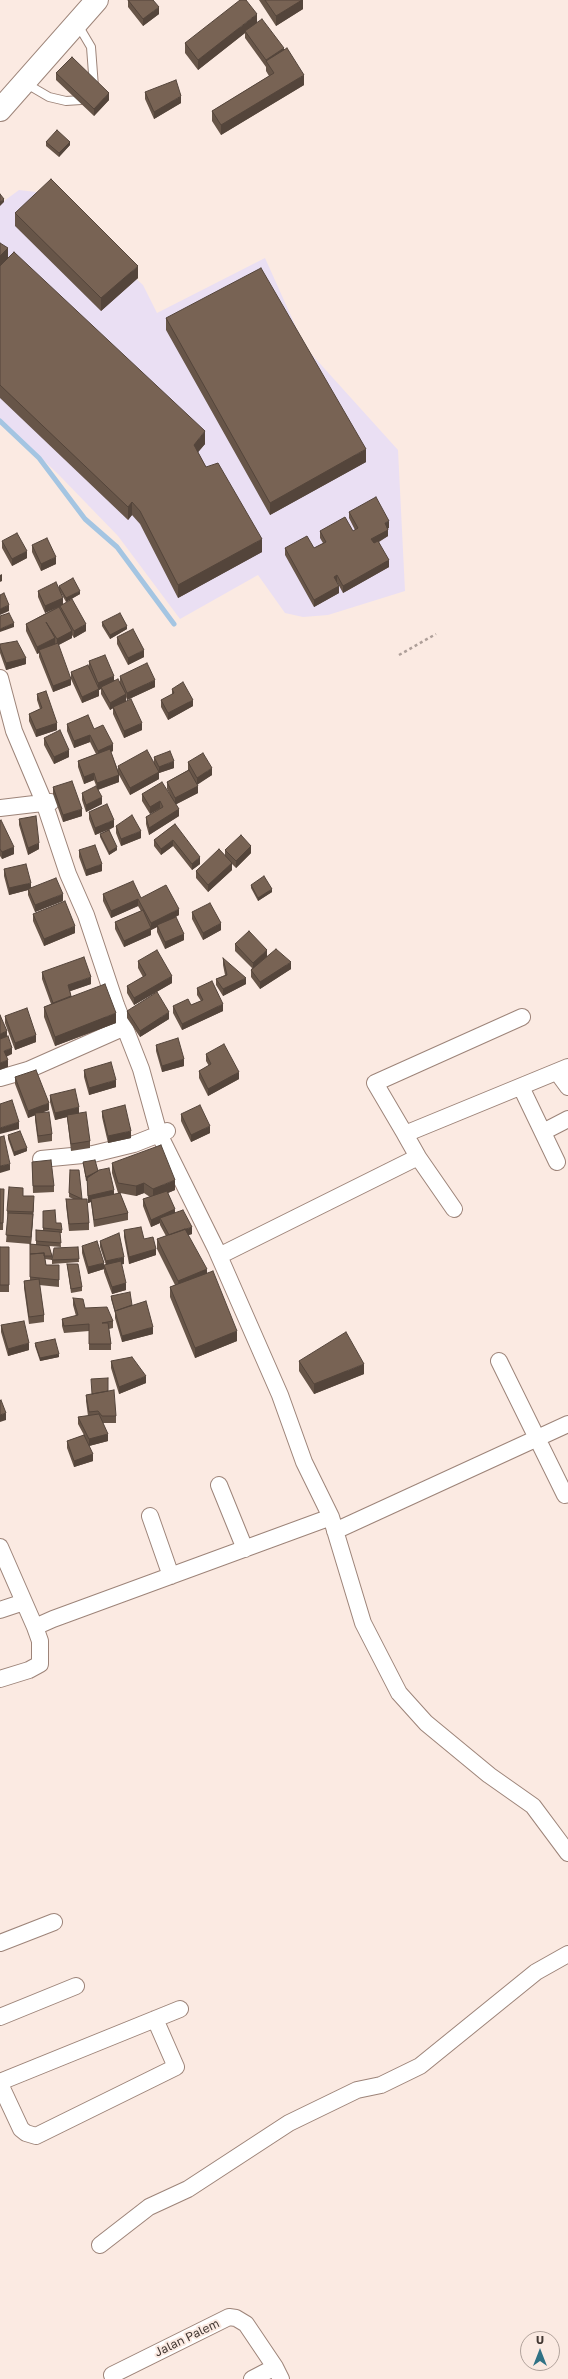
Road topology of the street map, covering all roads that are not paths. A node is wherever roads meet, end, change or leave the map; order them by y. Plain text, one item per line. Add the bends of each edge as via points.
1 (97, 0) edge
2 (78, 24) junction
3 (25, 83) junction
4 (3, 101) edge
5 (0, 678) edge
6 (48, 802) junction
7 (0, 808) edge
8 (522, 1017) dead end
9 (125, 1027) junction
10 (563, 1069) edge
11 (0, 1078) edge
12 (521, 1087) junction
13 (568, 1087) edge
14 (568, 1120) edge
15 (542, 1132) junction
16 (163, 1133) junction
17 (405, 1134) junction
18 (418, 1157) junction
19 (41, 1159) dead end
20 (557, 1162) dead end
21 (454, 1209) dead end
22 (220, 1256) junction
23 (499, 1361) dead end
24 (568, 1424) edge
25 (537, 1438) junction
26 (219, 1485) dead end
27 (568, 1494) edge
28 (150, 1516) dead end
29 (333, 1524) junction
30 (0, 1547) edge
31 (245, 1549) junction
32 (171, 1576) junction
33 (24, 1602) junction
34 (0, 1610) edge
35 (35, 1628) junction
36 (0, 1679) edge
37 (568, 1853) edge
38 (54, 1922) dead end
39 (0, 1944) edge
40 (568, 1954) edge
41 (76, 1986) dead end
42 (180, 2009) dead end
43 (0, 2017) edge
44 (155, 2019) junction
45 (0, 2083) edge
46 (100, 2245) dead end
47 (278, 2373) edge
48 (112, 2375) dead end
49 (252, 2379) edge

1 - 2 main road
2 - 3 main road
2 - 3 lane via 91,47 94,86 81,100 66,101 49,97
3 - 4 main road
5 - 6 street via 14,731
6 - 7 street
6 - 9 street via 68,874 86,915
8 - 17 street via 375,1083
9 - 11 street via 28,1070
9 - 16 street
10 - 12 street
10 - 13 street
12 - 15 street
12 - 17 street
14 - 15 street
15 - 20 street
16 - 19 street via 134,1144 93,1154
16 - 22 street via 170,1158 193,1198
17 - 18 street
18 - 21 street
18 - 22 street
22 - 29 street via 280,1395 304,1462
23 - 25 street
24 - 25 street
25 - 27 street via 565,1495
25 - 29 street
26 - 31 street
28 - 32 street
29 - 31 street
29 - 37 street via 363,1623 399,1693 426,1723 489,1775 533,1806
30 - 33 street
31 - 32 street
32 - 35 street
33 - 34 street
33 - 35 street
35 - 36 street via 40,1641 40,1664
38 - 39 street
40 - 46 street via 536,1972 420,2066 381,2085 350,2094 289,2123 188,2189 150,2207
41 - 43 street
42 - 44 street
44 - 45 street
44 - 45 street via 176,2067 36,2136 21,2129
47 - 48 street, Jalan Palem via 246,2324 229,2317
47 - 49 street

